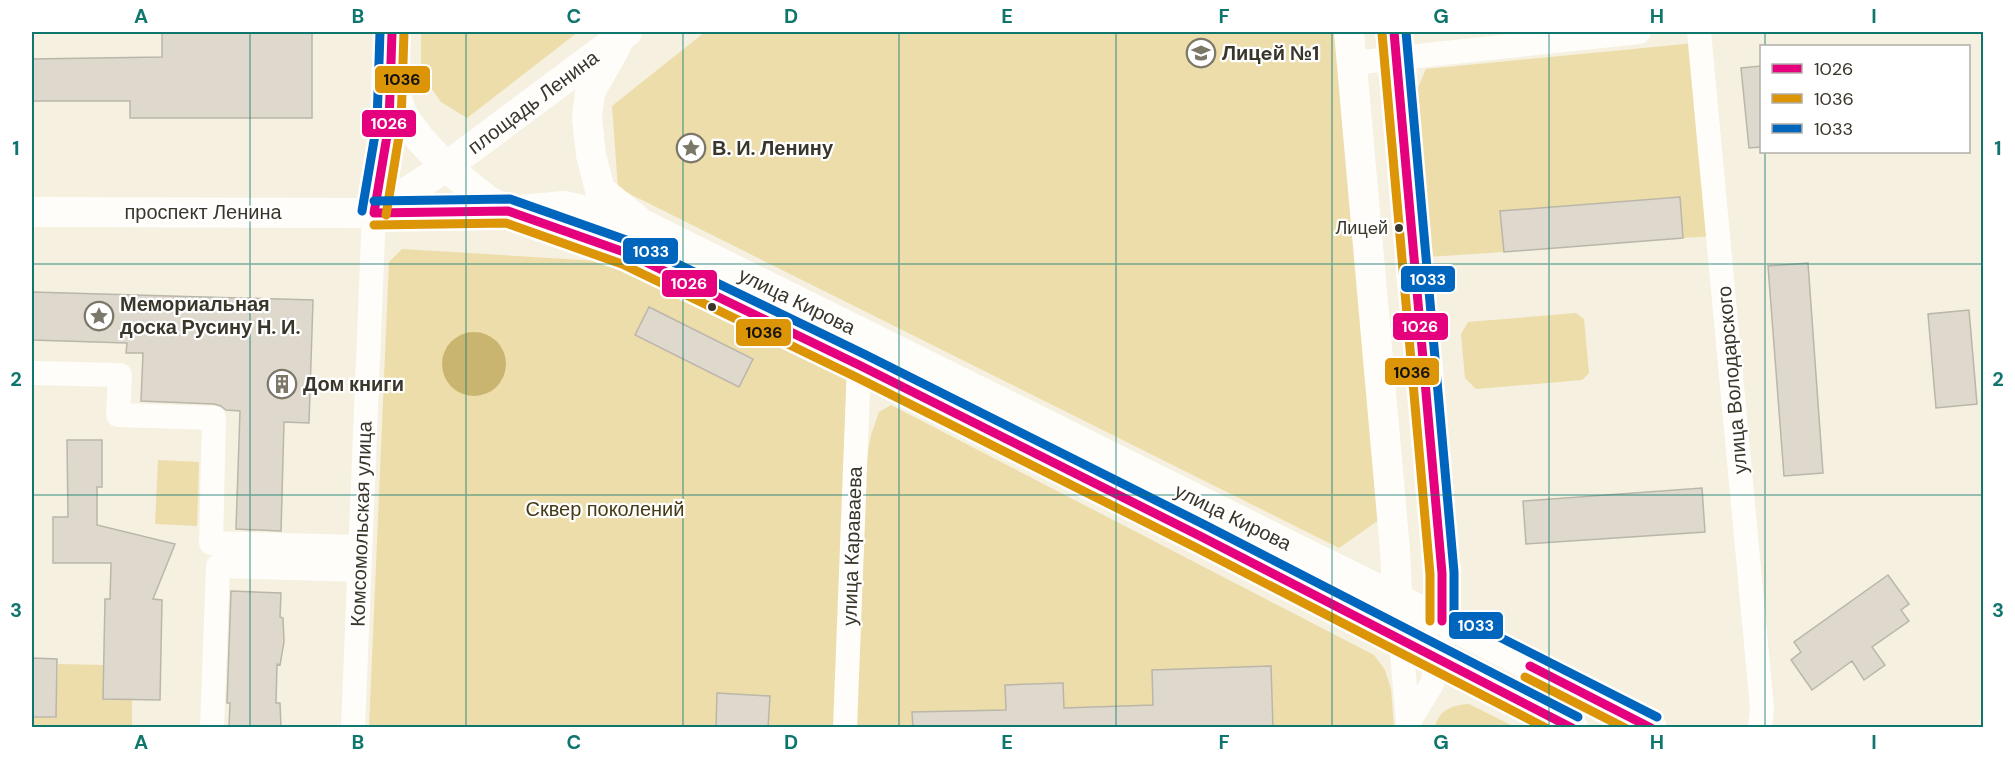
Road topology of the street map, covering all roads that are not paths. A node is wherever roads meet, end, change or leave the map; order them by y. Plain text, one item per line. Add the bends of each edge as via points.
1 (392, 32) edge
2 (1349, 32) edge
3 (1639, 32) edge
4 (1699, 32) edge
5 (625, 33) edge
6 (1396, 45) edge
7 (1353, 63) junction
8 (391, 82) junction
9 (446, 167) junction
10 (508, 211) junction
11 (32, 212) edge
12 (374, 213) junction
13 (640, 223) junction
14 (860, 365) junction
15 (32, 372) edge
16 (360, 558) junction
17 (1396, 598) junction
18 (1442, 621) junction
19 (1401, 641) junction
20 (1437, 659) junction
21 (212, 728) edge
22 (353, 728) edge
23 (844, 728) edge
24 (1573, 728) edge
25 (1652, 728) edge
26 (1760, 728) edge

1 - 8 main road
2 - 7 main road
3 - 6 street
4 - 26 street, улица Володарского via 1762,708
5 - 9 main road, площадь Ленина
5 - 13 main road, площадь Ленина via 590,92 587,118 600,190
6 - 7 street
6 - 18 main road via 1442,573
7 - 17 main road
8 - 9 main road via 403,116
8 - 12 main road
9 - 10 main road
9 - 12 main road, площадь Ленина
10 - 12 main road
10 - 13 main road, улица Кирова via 564,206
10 - 14 main road, улица Кирова via 627,253
11 - 12 main road, проспект Ленина
12 - 16 street, Комсомольская улица
13 - 17 main road, улица Кирова
14 - 19 main road, улица Кирова
14 - 23 street, улица Караваева
15 - 16 street via 120,375 118,415 214,418 211,543
16 - 21 street via 218,566
16 - 22 street, Комсомольская улица
17 - 18 main road, улица Кирова
17 - 19 main road
17 - 20 main road
18 - 20 main road
18 - 25 main road, улица Кирова
19 - 20 main road, улица Кирова
19 - 20 street via 1408,723 1432,684
20 - 24 main road, улица Кирова

